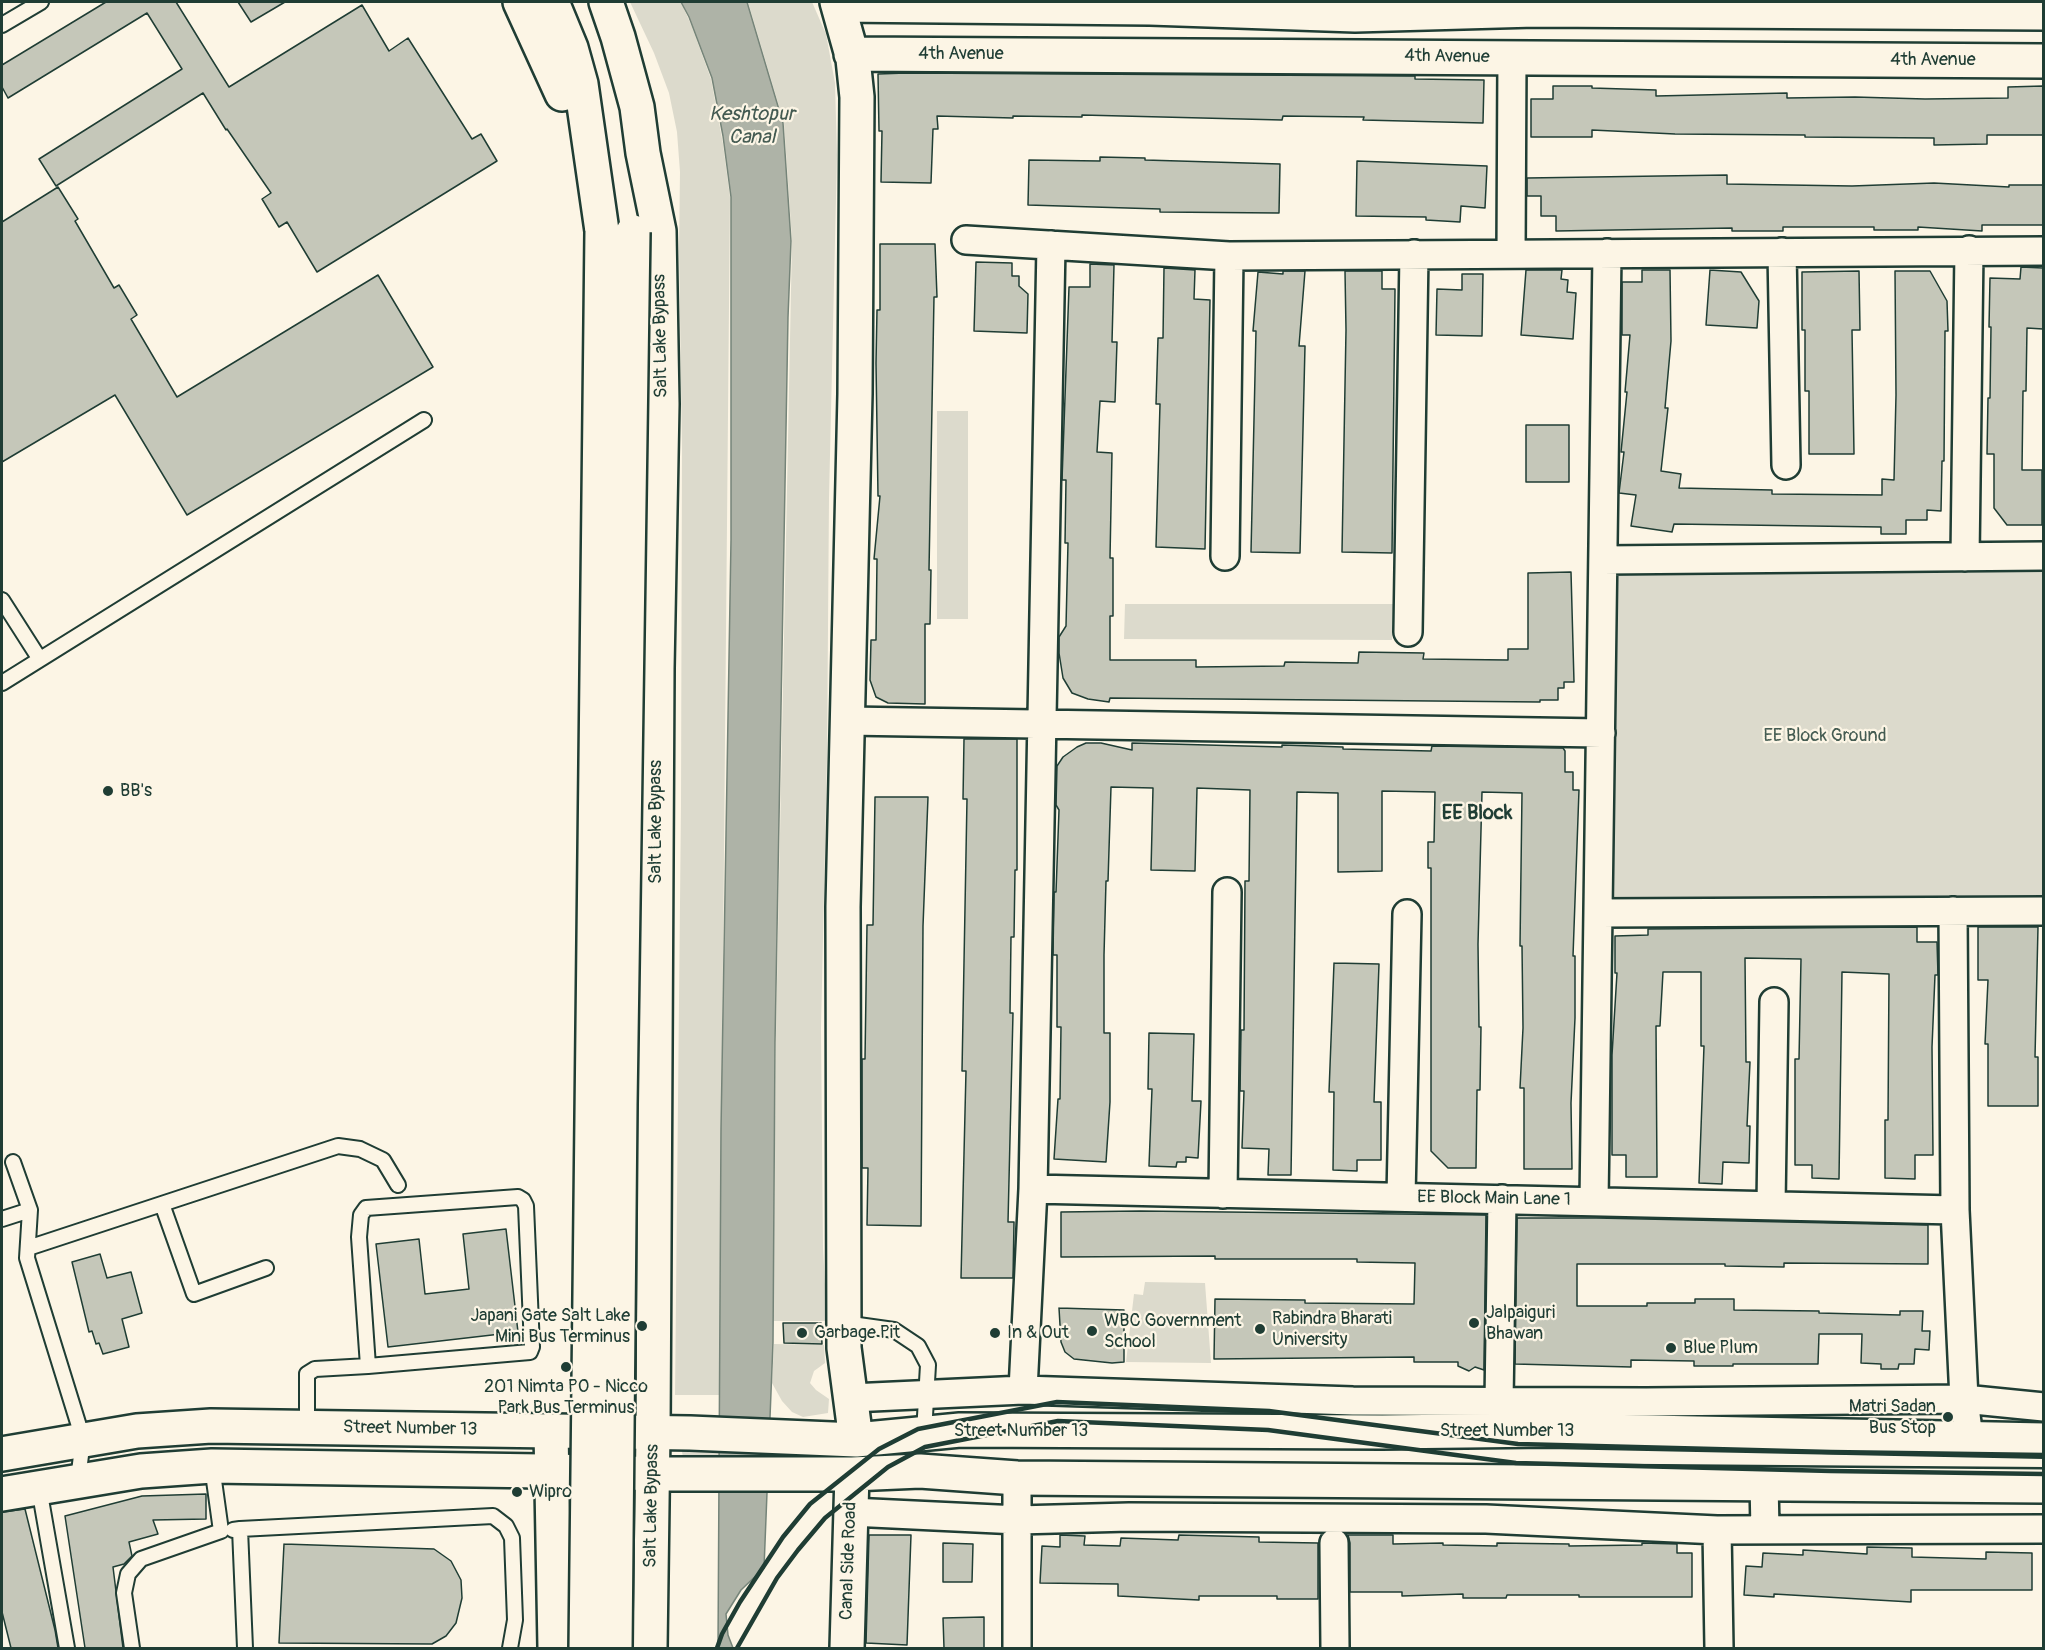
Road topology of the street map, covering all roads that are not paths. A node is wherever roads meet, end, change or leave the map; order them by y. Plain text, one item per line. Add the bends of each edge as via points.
1 (41, 2) edge
2 (520, 2) edge
3 (552, 2) edge
4 (606, 2) edge
5 (837, 3) edge
6 (1149, 5) edge
7 (2043, 14) edge
8 (1355, 15) junction
9 (2, 25) edge
10 (851, 54) junction
11 (1354, 56) junction
12 (1512, 57) junction
13 (2043, 61) edge
14 (585, 120) junction
15 (643, 153) junction
16 (618, 231) junction
17 (966, 240) dead end
18 (1051, 245) junction
19 (1969, 250) junction
20 (2043, 251) edge
21 (1782, 252) junction
22 (1607, 253) junction
23 (1511, 254) junction
24 (1414, 255) junction
25 (1229, 256) junction
26 (424, 420) dead end
27 (1786, 465) dead end
28 (1225, 556) dead end
29 (2043, 556) edge
30 (1965, 557) junction
31 (1603, 560) junction
32 (2, 600) edge
33 (1408, 632) dead end
34 (39, 658) junction
35 (2, 683) edge
36 (848, 721) junction
37 (1042, 725) junction
38 (1601, 733) junction
39 (1227, 892) dead end
40 (2043, 910) edge
41 (1953, 911) junction
42 (1598, 913) junction
43 (1407, 914) dead end
44 (1774, 1002) dead end
45 (13, 1162) dead end
46 (398, 1185) dead end
47 (1033, 1189) junction
48 (1223, 1194) junction
49 (1401, 1197) junction
50 (1502, 1199) junction
51 (1594, 1201) junction
52 (162, 1204) junction
53 (1771, 1205) junction
54 (30, 1210) junction
55 (1955, 1210) junction
56 (2, 1219) edge
57 (27, 1248) junction
58 (266, 1268) dead end
59 (844, 1323) junction
60 (368, 1366) junction
61 (1023, 1390) junction
62 (925, 1394) junction
63 (851, 1398) junction
64 (1964, 1399) junction
65 (1498, 1402) junction
66 (2043, 1407) edge
67 (1580, 1416) junction
68 (307, 1427) junction
69 (551, 1431) junction
70 (1463, 1431) junction
71 (653, 1432) junction
72 (924, 1434) junction
73 (83, 1439) junction
74 (1969, 1439) junction
75 (850, 1440) junction
76 (2043, 1440) edge
77 (2, 1454) edge
78 (212, 1466) junction
79 (552, 1472) junction
80 (651, 1474) junction
81 (852, 1474) junction
82 (1017, 1478) junction
83 (78, 1480) junction
84 (1464, 1480) junction
85 (1764, 1482) junction
86 (2043, 1485) edge
87 (39, 1488) junction
88 (2, 1494) edge
89 (851, 1512) junction
90 (1018, 1520) junction
91 (240, 1529) junction
92 (2043, 1529) edge
93 (1717, 1530) junction
94 (1765, 1530) junction
95 (221, 1531) junction
96 (1334, 1543) dead end
97 (67, 1648) edge
98 (132, 1648) edge
99 (245, 1648) edge
100 (510, 1648) edge
101 (555, 1648) edge
102 (586, 1648) edge
103 (615, 1648) edge
104 (650, 1648) edge
105 (847, 1648) edge
106 (1017, 1648) edge
107 (1335, 1648) edge
108 (1719, 1648) edge

1 - 9 lane
2 - 14 main road via 562,94
3 - 14 main road via 571,48
4 - 15 main road, Salt Lake Bypass via 637,107
5 - 6 main road
5 - 10 main road
6 - 8 main road
7 - 8 main road via 1535,10
8 - 11 main road
10 - 11 main road, 4th Avenue
10 - 36 main road via 857,109
11 - 12 main road, 4th Avenue
12 - 13 main road, 4th Avenue
12 - 23 street
14 - 16 main road
15 - 16 main road
15 - 71 main road, Salt Lake Bypass via 659,231 662,404
16 - 102 main road, bridge
16 - 103 main road, bridge via 620,1092
17 - 18 street
18 - 25 street
18 - 37 street
19 - 20 street
19 - 21 street
19 - 30 street
21 - 22 street
21 - 27 street
22 - 23 street
22 - 31 street
23 - 24 street
24 - 25 street
24 - 33 street
25 - 28 street
26 - 34 lane
29 - 30 street
30 - 31 street
31 - 38 street
32 - 34 lane
34 - 35 lane
36 - 37 street
36 - 59 main road via 843,907
37 - 38 street
37 - 47 street
38 - 42 street
39 - 48 street
40 - 41 street
41 - 42 street
41 - 55 street
42 - 51 street
43 - 49 street
44 - 53 street
45 - 54 lane
46 - 52 lane via 383,1160 360,1149 338,1146
47 - 48 street, EE Block Main Lane 1
47 - 61 street
48 - 49 street, EE Block Main Lane 1
49 - 50 street, EE Block Main Lane 1
50 - 51 street, EE Block Main Lane 1
50 - 65 street
51 - 53 street, EE Block Main Lane 1
52 - 57 lane
52 - 58 lane via 194,1294
53 - 55 street, EE Block Main Lane 1
54 - 56 lane
54 - 57 lane
55 - 64 street
57 - 73 lane
59 - 62 lane via 894,1329 918,1346 928,1365
59 - 63 main road
60 - 60 lane via 359,1237 366,1208 518,1197 524,1200 530,1352
60 - 68 lane via 309,1371
61 - 62 street
61 - 65 street via 1334,1401
62 - 63 street
62 - 72 lane
63 - 75 main road
64 - 66 street
64 - 67 street
64 - 74 street
65 - 67 street
67 - 70 main road, Street Number 13
67 - 74 main road, Street Number 13
68 - 69 main road, Street Number 13
68 - 73 main road, Street Number 13 via 211,1426
69 - 71 main road, Street Number 13
69 - 79 main road
70 - 72 main road, Street Number 13 via 960,1430
70 - 84 main road
71 - 75 main road, Street Number 13
71 - 80 main road, Salt Lake Bypass
72 - 75 main road, Street Number 13
73 - 77 main road, Street Number 13
73 - 83 lane
74 - 76 main road, Street Number 13
78 - 79 main road
78 - 83 main road
78 - 95 lane
79 - 80 main road
79 - 101 main road
80 - 81 main road
80 - 104 main road, Salt Lake Bypass
81 - 82 main road via 920,1471
81 - 89 main road, Canal Side Road
82 - 84 main road
82 - 90 street
83 - 87 main road
84 - 85 main road
85 - 86 main road
85 - 94 street
87 - 88 main road
87 - 97 lane
89 - 90 street
89 - 105 main road, Canal Side Road
90 - 93 street via 1129,1516 1486,1519
90 - 106 street
91 - 95 lane
91 - 99 lane
91 - 100 lane via 493,1516 506,1526 512,1538 515,1620
92 - 94 street
93 - 94 street
93 - 108 street
95 - 98 lane via 141,1559 128,1574 124,1593
96 - 107 street

